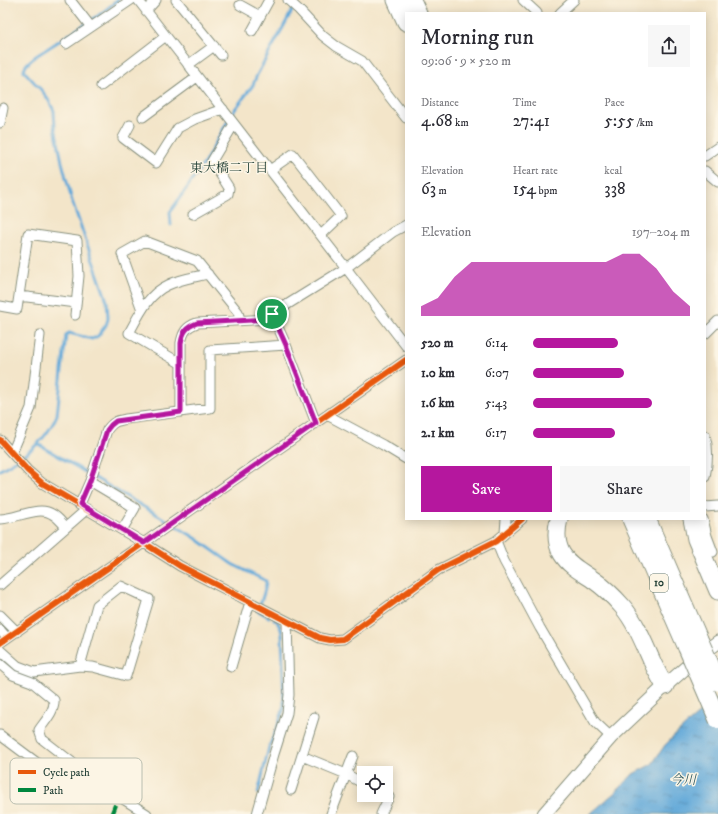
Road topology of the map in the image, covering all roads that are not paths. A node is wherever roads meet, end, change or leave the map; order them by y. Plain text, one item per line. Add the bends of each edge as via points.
1 (70, 0) edge
2 (131, 0) edge
3 (138, 0) edge
4 (156, 0) edge
5 (176, 0) edge
6 (269, 0) edge
7 (288, 0) edge
8 (396, 0) edge
9 (412, 0) edge
10 (523, 0) edge
11 (574, 0) edge
12 (240, 5) dead end
13 (146, 11) junction
14 (418, 12) edge
15 (537, 12) edge
16 (561, 12) edge
17 (260, 16) junction
18 (405, 20) edge
19 (91, 27) junction
20 (252, 31) dead end
21 (166, 36) junction
22 (66, 44) dead end
23 (214, 46) junction
24 (221, 55) dead end
25 (188, 65) junction
26 (197, 77) junction
27 (101, 86) dead end
28 (3, 108) dead end
29 (223, 109) junction
30 (143, 117) dead end
31 (405, 117) edge
32 (0, 123) edge
33 (130, 124) dead end
34 (234, 124) junction
35 (718, 147) edge
36 (706, 155) edge
37 (270, 170) junction
38 (706, 172) edge
39 (718, 182) edge
40 (193, 214) dead end
41 (405, 225) edge
42 (321, 235) junction
43 (346, 268) junction
44 (208, 274) junction
45 (19, 296) junction
46 (76, 303) junction
47 (0, 306) edge
48 (142, 310) junction
49 (272, 314) junction
50 (75, 315) dead end
51 (240, 320) junction
52 (718, 321) edge
53 (706, 333) edge
54 (40, 334) dead end
55 (286, 345) junction
56 (405, 345) edge
57 (405, 361) edge
58 (180, 364) junction
59 (181, 412) junction
60 (327, 415) junction
61 (316, 423) junction
62 (706, 440) edge
63 (0, 441) edge
64 (12, 454) junction
65 (405, 458) edge
66 (706, 472) edge
67 (90, 481) junction
68 (718, 506) edge
69 (83, 507) junction
70 (706, 507) edge
71 (0, 519) edge
72 (506, 520) edge
73 (521, 520) edge
74 (559, 520) edge
75 (632, 520) edge
76 (647, 520) edge
77 (692, 520) edge
78 (703, 520) edge
79 (66, 527) junction
80 (122, 530) junction
81 (505, 533) junction
82 (496, 541) junction
83 (144, 543) junction
84 (713, 552) dead end
85 (0, 585) edge
86 (718, 591) edge
87 (250, 602) junction
88 (0, 614) edge
89 (287, 621) junction
90 (0, 630) edge
91 (16, 632) junction
92 (4, 640) edge
93 (718, 642) edge
94 (693, 643) junction
95 (0, 650) edge
96 (0, 664) edge
97 (80, 666) junction
98 (231, 667) dead end
99 (718, 682) edge
100 (665, 686) junction
101 (314, 717) dead end
102 (718, 720) edge
103 (0, 735) edge
104 (611, 738) junction
105 (302, 756) junction
106 (353, 756) dead end
107 (31, 758) edge
108 (67, 758) edge
109 (346, 774) junction
110 (357, 780) edge
111 (291, 790) dead end
112 (387, 802) edge
113 (131, 804) edge
114 (147, 814) edge
115 (258, 814) edge
116 (331, 814) edge
117 (381, 814) edge
118 (544, 814) edge

1 - 19 street
2 - 19 street
3 - 13 street
4 - 13 street
5 - 23 street
6 - 17 street
7 - 31 street via 323,36 362,61
8 - 18 highway
9 - 14 highway
10 - 15 street
11 - 16 street
12 - 17 street
13 - 21 street
17 - 20 street
19 - 22 street
21 - 25 street
21 - 27 street
23 - 24 street
23 - 25 street
25 - 26 street
26 - 29 street
26 - 30 street
28 - 32 street
29 - 33 street via 178,128 156,163 123,138
29 - 34 street
34 - 37 street
34 - 40 street via 212,161 229,188 228,194
35 - 36 street
37 - 42 street
37 - 42 street via 293,154 341,216
38 - 39 street
41 - 43 street
42 - 43 street
43 - 49 street
43 - 56 street
44 - 48 street via 169,284 151,296
44 - 48 street via 196,260 145,241 122,254
44 - 51 street via 238,312
45 - 46 street
45 - 46 street via 28,234 77,241 79,276
45 - 47 street via 17,309
46 - 50 street
48 - 58 street via 129,333
49 - 51 street via 269,319
49 - 55 street
51 - 58 street via 197,323 190,326 182,337
52 - 53 street
54 - 64 street via 30,408
55 - 59 street via 210,350 210,408
55 - 61 street
57 - 60 street
58 - 59 street
59 - 67 street via 116,421 107,430
60 - 61 street
60 - 65 street
61 - 83 street
62 - 66 street
63 - 64 street
64 - 69 street via 42,483
67 - 69 street
67 - 80 street via 135,508
68 - 70 street
69 - 79 street
69 - 80 street
71 - 79 street via 41,510 57,517
72 - 81 street
73 - 81 street
74 - 100 highway via 557,541 563,556 607,590 623,607 633,621
75 - 94 highway, 10
76 - 94 highway, 10
77 - 86 highway via 696,539
78 - 84 street
79 - 85 street
80 - 83 street
81 - 82 street
82 - 89 street via 438,570 343,639 320,638
82 - 104 street via 540,628 595,722
83 - 87 street via 180,566
83 - 91 street
87 - 89 street
87 - 98 street
88 - 91 street
89 - 115 street via 287,713
90 - 92 street
91 - 92 street
93 - 100 street
94 - 99 highway, 10, bridge
94 - 102 highway, 10, bridge
95 - 97 street via 18,666 34,672
96 - 108 street via 13,675 32,682 54,700 53,709 39,730 42,739
97 - 97 street via 97,605 121,586 150,599 126,676
100 - 104 street
101 - 105 street
103 - 107 street
104 - 118 street
105 - 109 street
105 - 111 street
106 - 109 street
109 - 110 street
109 - 116 street
112 - 117 street
113 - 114 street

